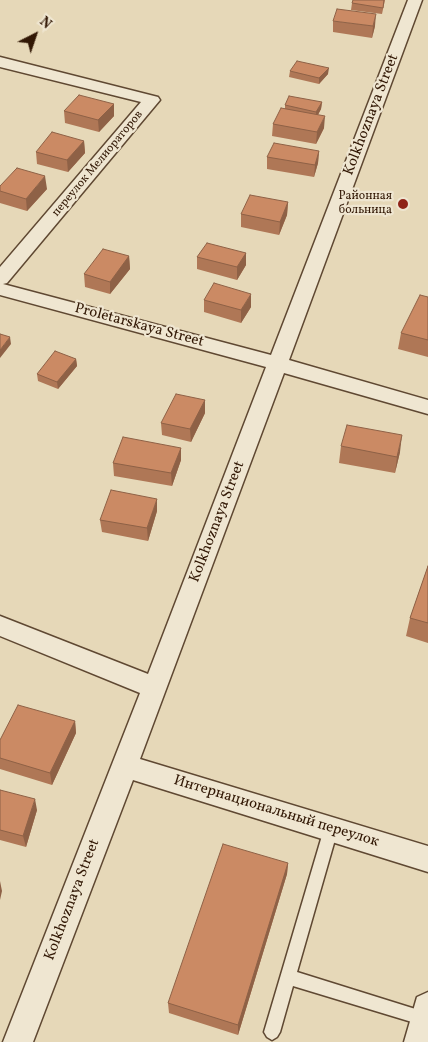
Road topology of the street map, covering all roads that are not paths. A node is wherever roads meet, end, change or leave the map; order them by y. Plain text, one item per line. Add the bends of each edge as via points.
1 (415, 0) edge
2 (0, 62) edge
3 (0, 279) edge
4 (0, 289) edge
5 (278, 364) junction
6 (428, 407) edge
7 (0, 626) edge
8 (155, 688) junction
9 (124, 766) junction
10 (331, 829) junction
11 (428, 859) edge
12 (288, 977) junction
13 (424, 1023) edge
14 (272, 1032) dead end
15 (18, 1042) edge

1 - 5 street, Kolkhoznaya Street
2 - 3 street, переулок Мелиораторов via 152,100
4 - 5 street, Proletarskaya Street
5 - 6 street, Proletarskaya Street
5 - 8 street, Kolkhoznaya Street
7 - 8 street
8 - 9 street, Kolkhoznaya Street
9 - 10 street, Интернациональный переулок
9 - 15 street, Kolkhoznaya Street
10 - 11 street, Интернациональный переулок
10 - 12 lane
12 - 13 lane
12 - 14 lane

